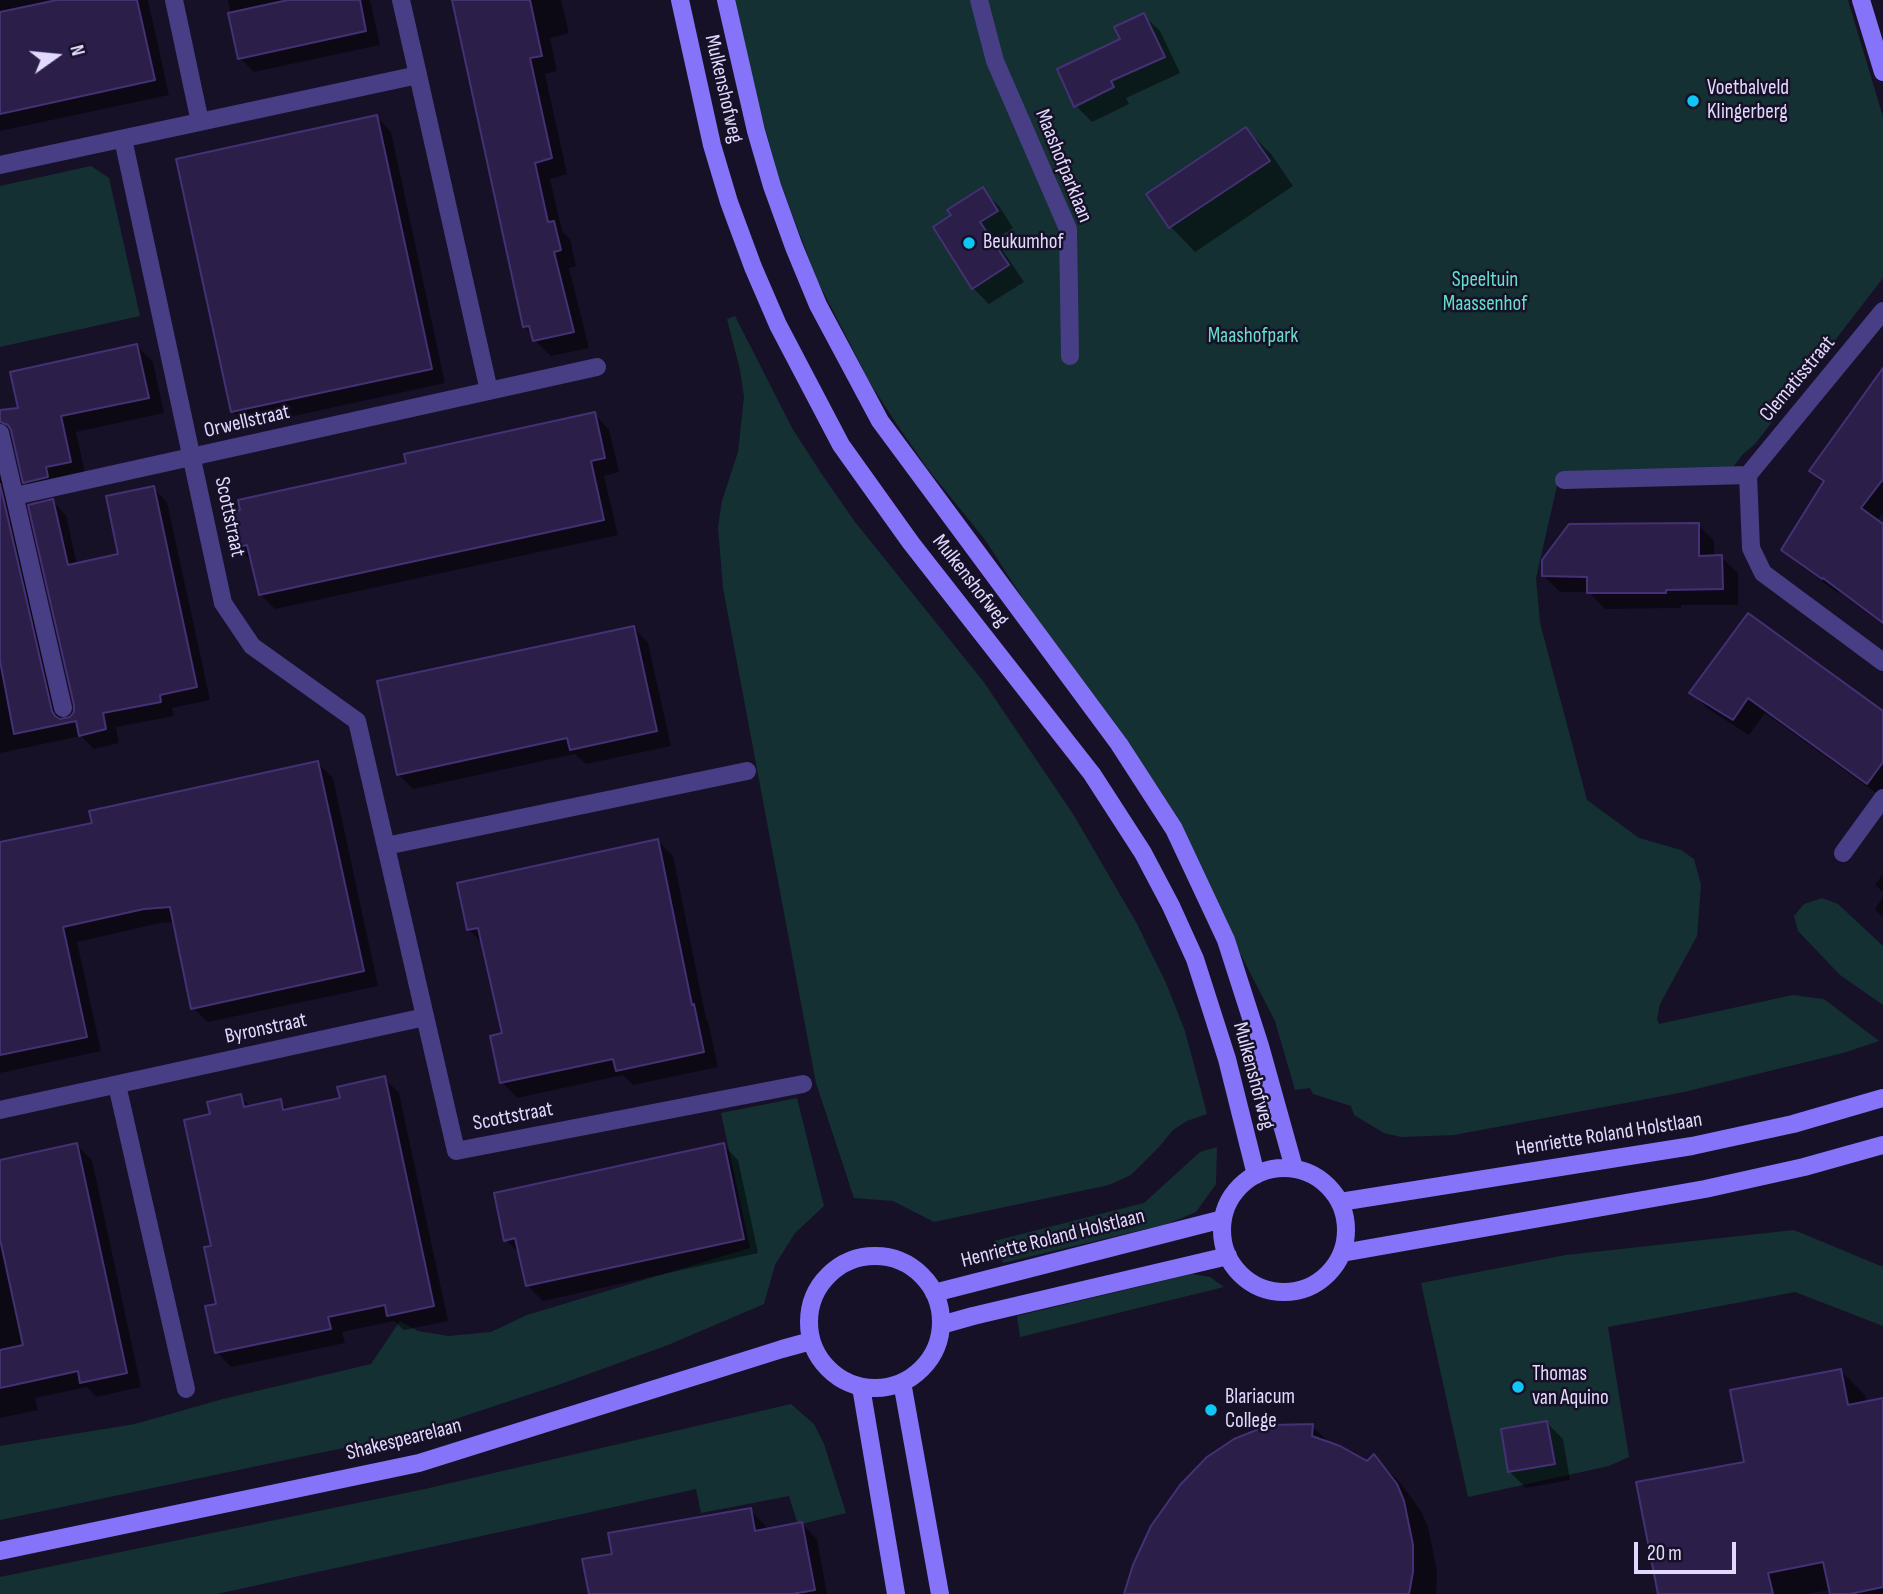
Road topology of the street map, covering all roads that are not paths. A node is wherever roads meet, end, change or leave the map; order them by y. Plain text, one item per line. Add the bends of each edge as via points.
1 (174, 0) edge
2 (401, 0) edge
3 (680, 0) edge
4 (726, 0) edge
5 (979, 0) edge
6 (1861, 0) edge
7 (1883, 72) edge
8 (418, 75) junction
9 (200, 122) junction
10 (123, 139) junction
11 (0, 165) edge
12 (1883, 311) edge
13 (1070, 356) dead end
14 (597, 367) dead end
15 (489, 391) junction
16 (0, 433) edge
17 (193, 457) junction
18 (1748, 475) junction
19 (1564, 480) dead end
20 (15, 496) junction
21 (1883, 662) edge
22 (63, 708) dead end
23 (747, 771) dead end
24 (1883, 798) edge
25 (386, 846) junction
26 (1843, 853) dead end
27 (425, 1017) junction
28 (803, 1084) dead end
29 (117, 1085) junction
30 (1883, 1098) edge
31 (0, 1110) edge
32 (1883, 1145) edge
33 (1294, 1168) junction
34 (1256, 1175) junction
35 (1340, 1202) junction
36 (1223, 1219) junction
37 (1342, 1253) junction
38 (1228, 1256) junction
39 (934, 1293) junction
40 (941, 1325) junction
41 (811, 1342) junction
42 (902, 1382) junction
43 (861, 1387) junction
44 (186, 1389) dead end
45 (0, 1551) edge
46 (896, 1594) edge
47 (940, 1594) edge

1 - 9 street
2 - 8 street
3 - 34 street, Mulkenshofweg via 712,145 778,325 841,445 1092,774 1143,853 1195,959 1227,1059
4 - 33 street, Mulkenshofweg via 772,186 818,305 880,421 1119,744 1174,829 1226,940
5 - 13 street, Maashofparklaan via 995,61 1068,229
6 - 7 street
8 - 9 street
8 - 15 street
9 - 10 street
10 - 11 street
10 - 17 street, Scottstraat
12 - 18 street, Clematisstraat
14 - 15 street, Orwellstraat
15 - 17 street, Orwellstraat
16 - 20 street
17 - 20 street, Orwellstraat
17 - 25 street, Scottstraat via 223,603 252,646 357,721
18 - 19 street
18 - 21 street via 1751,548 1763,573
20 - 22 street
23 - 25 street
24 - 26 street
25 - 27 street, Scottstraat
27 - 28 street, Scottstraat via 456,1151
27 - 29 street, Byronstraat
29 - 31 street, Byronstraat
29 - 44 street
30 - 35 street, Henriette Roland Holstlaan via 1692,1146
32 - 37 street via 1704,1189
33 - 34 street
33 - 35 street via 1322,1180
34 - 36 street via 1240,1186
35 - 37 street via 1346,1226
36 - 38 street
36 - 39 street, Henriette Roland Holstlaan
37 - 38 street via 1326,1275 1289,1292 1257,1285
38 - 40 street
39 - 40 street
39 - 41 street via 907,1265 889,1258 869,1256 850,1261 833,1270 811,1303
40 - 42 street via 930,1359
41 - 43 street via 830,1371
41 - 45 street, Shakespearelaan via 419,1463
42 - 43 street via 882,1388
42 - 47 street
43 - 46 street

